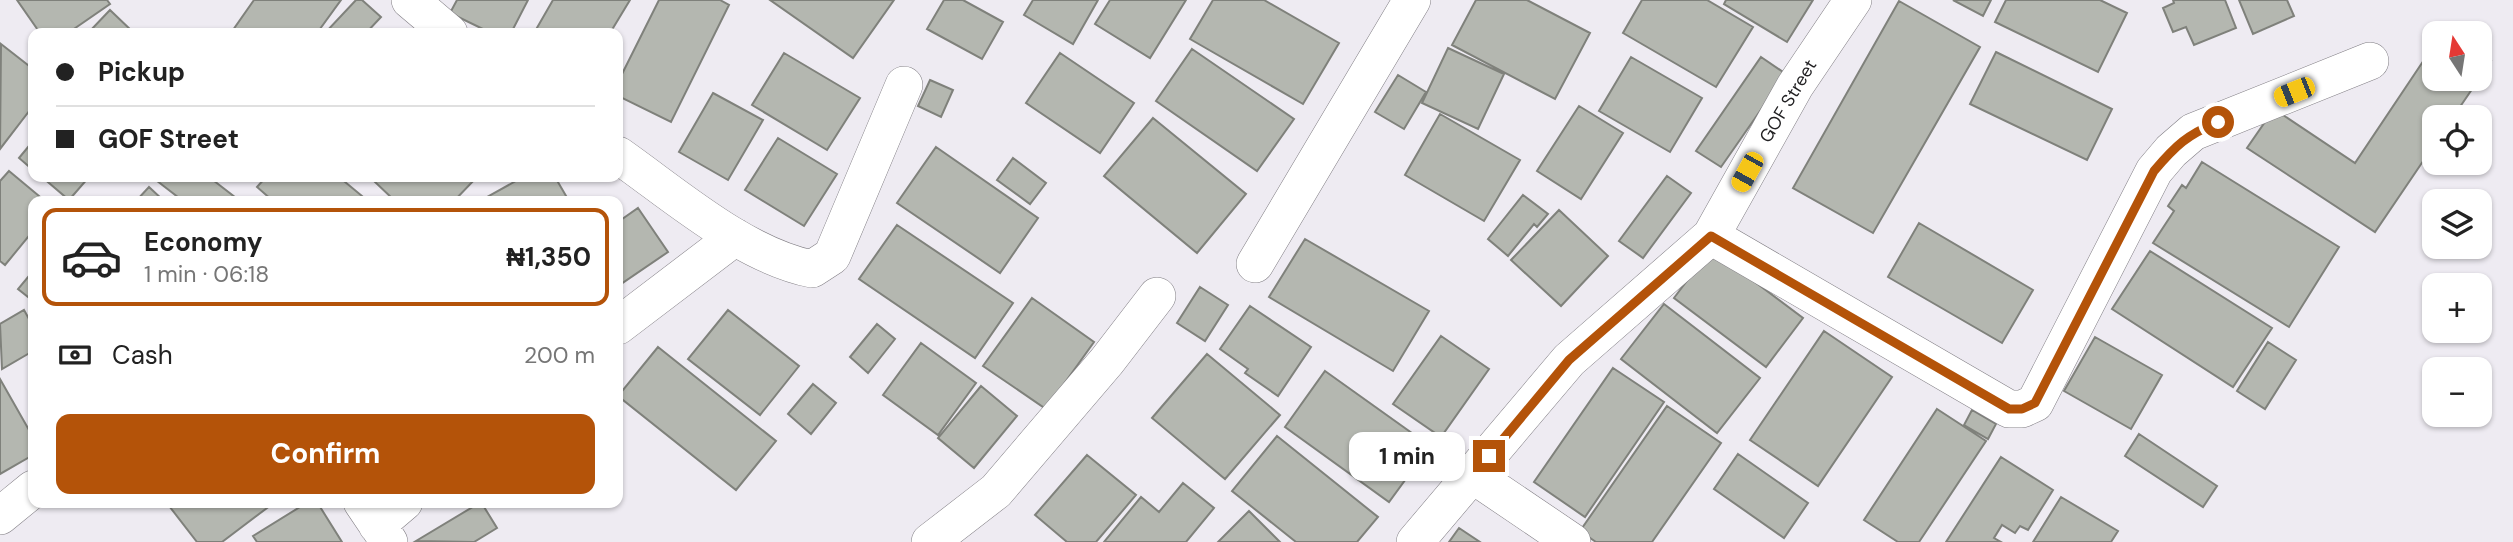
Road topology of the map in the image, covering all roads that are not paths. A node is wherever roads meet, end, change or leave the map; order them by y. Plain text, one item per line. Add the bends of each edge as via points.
1 (410, 0) edge
2 (1853, 0) edge
3 (1397, 5) edge
4 (443, 28) edge
5 (2370, 61) dead end
6 (904, 85) dead end
7 (623, 159) edge
8 (1711, 236) junction
9 (735, 237) junction
10 (1255, 264) dead end
11 (1157, 296) dead end
12 (623, 322) edge
13 (1473, 475) junction
14 (28, 493) edge
15 (0, 516) edge
16 (930, 542) edge
17 (1415, 542) edge
18 (1572, 542) edge

1 - 4 street
2 - 8 street, GOF Street via 1795,86
3 - 10 street
5 - 8 street via 2193,132 2171,151 2154,171 2035,403 2022,409 2009,409
6 - 9 street via 832,256 812,269 789,264
7 - 9 street
8 - 13 street, GOF Street via 1569,360
9 - 12 street
11 - 16 street via 996,491
13 - 17 street, GOF Street
13 - 18 street
14 - 15 street

